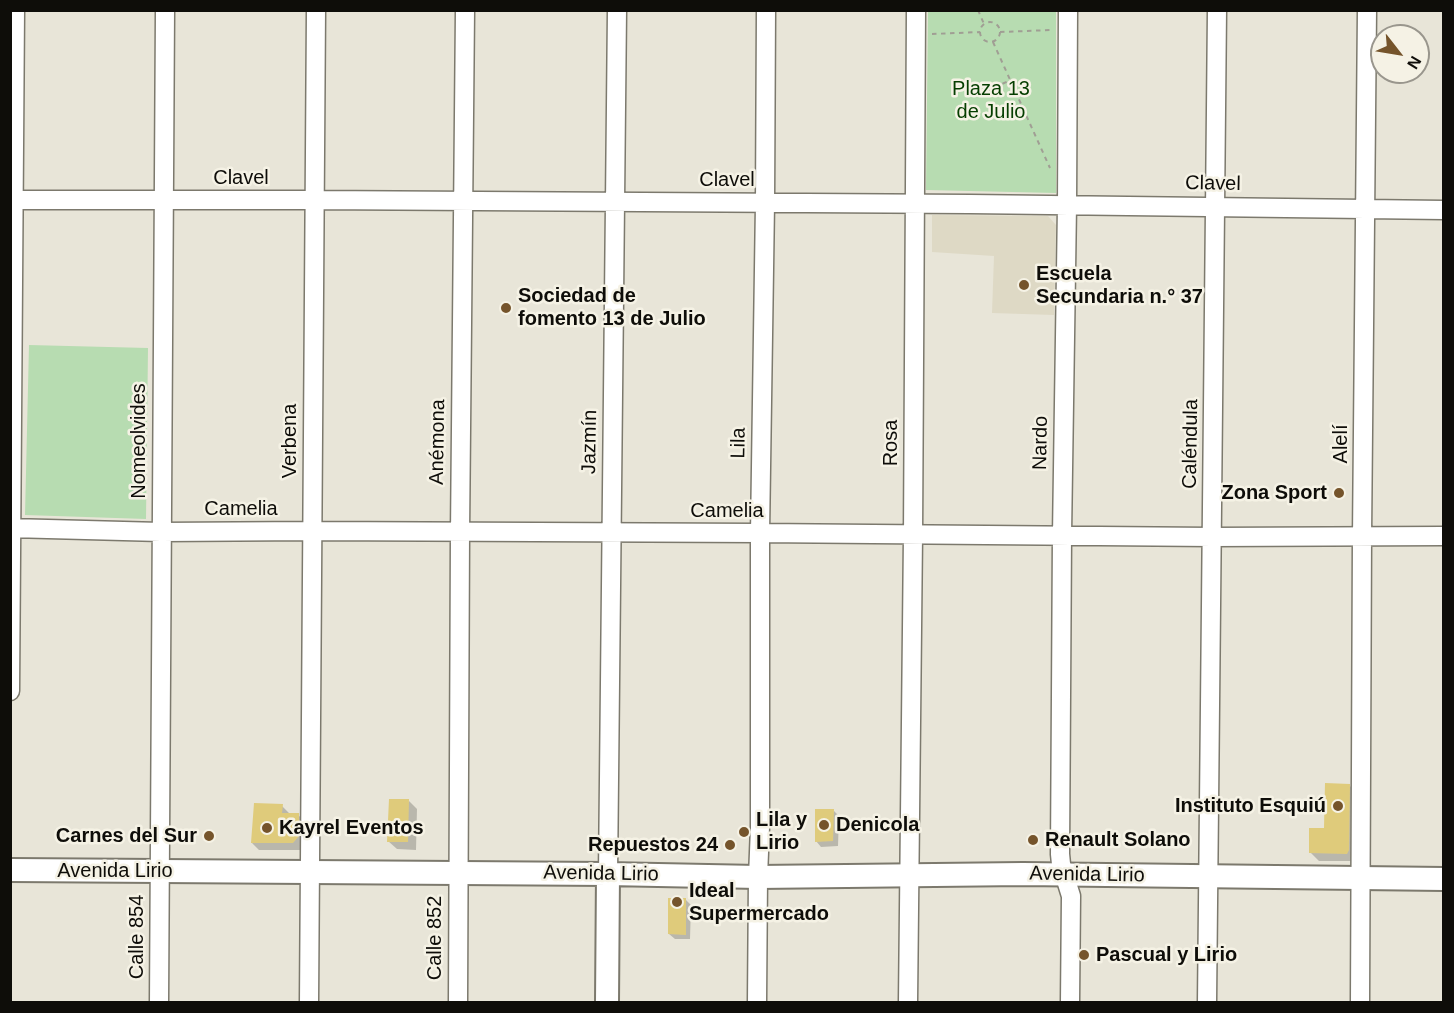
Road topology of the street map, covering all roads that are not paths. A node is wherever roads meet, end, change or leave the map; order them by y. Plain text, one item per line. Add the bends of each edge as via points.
1 (15, 10) edge
2 (165, 10) edge
3 (316, 10) edge
4 (465, 10) edge
5 (617, 10) edge
6 (766, 10) edge
7 (916, 10) edge
8 (1068, 10) edge
9 (1217, 10) edge
10 (1367, 10) edge
11 (12, 200) edge
12 (164, 200) junction
13 (314, 200) junction
14 (464, 201) junction
15 (614, 202) junction
16 (765, 203) junction
17 (914, 204) junction
18 (1067, 205) junction
19 (1216, 207) junction
20 (1365, 209) junction
21 (1443, 210) edge
22 (11, 528) edge
23 (312, 531) junction
24 (161, 532) junction
25 (460, 532) junction
26 (611, 533) junction
27 (760, 533) junction
28 (913, 535) junction
29 (1062, 535) junction
30 (1362, 536) junction
31 (1443, 536) edge
32 (1212, 537) junction
33 (10, 691) edge
34 (10, 870) edge
35 (160, 871) junction
36 (310, 872) junction
37 (458, 873) junction
38 (608, 874) junction
39 (909, 875) junction
40 (1065, 875) junction
41 (758, 877) junction
42 (1209, 877) junction
43 (1360, 879) junction
44 (1443, 879) edge
45 (159, 1002) edge
46 (309, 1002) edge
47 (458, 1002) edge
48 (607, 1002) edge
49 (757, 1002) edge
50 (908, 1002) edge
51 (1070, 1002) edge
52 (1207, 1002) edge
53 (1360, 1002) edge

1 - 11 street
2 - 12 street, Nomeolvides
3 - 13 street, Verbena
4 - 14 street, Anémona
5 - 15 street, Jazmín
6 - 16 street, Lila
7 - 17 street, Rosa
8 - 18 street, Nardo
9 - 19 street, Caléndula
10 - 20 street, Alelí
11 - 12 street, Clavel
11 - 22 street
12 - 13 street, Clavel
12 - 24 street, Nomeolvides
13 - 14 street, Clavel
13 - 23 street, Verbena
14 - 15 street, Clavel
14 - 25 street, Anémona
15 - 16 street, Clavel
15 - 26 street, Jazmín
16 - 17 street, Clavel
16 - 27 street, Lila
17 - 18 street, Clavel
17 - 28 street, Rosa
18 - 19 street, Clavel
18 - 29 street, Nardo
19 - 20 street, Clavel
19 - 32 street, Caléndula
20 - 21 street, Clavel
20 - 30 street, Alelí
22 - 24 street, Camelia
22 - 33 street
23 - 24 street, Camelia
23 - 25 street, Camelia
23 - 36 street, Verbena
24 - 35 street, Nomeolvides
25 - 26 street, Camelia
25 - 37 street, Anémona
26 - 27 street, Camelia
26 - 38 street, Jazmín
27 - 28 street, Camelia
27 - 41 street, Lila
28 - 29 street, Camelia
28 - 39 street, Rosa
29 - 32 street, Camelia
29 - 40 street, Nardo via 1060,854
30 - 31 street, Camelia
30 - 32 street, Camelia
30 - 43 street, Alelí
32 - 42 street, Caléndula
34 - 35 main road, Avenida Lirio
35 - 36 main road, Avenida Lirio
35 - 45 street, Calle 854
36 - 37 main road, Avenida Lirio
36 - 46 street, Verbena
37 - 38 main road, Avenida Lirio
37 - 47 street, Calle 852
38 - 41 main road, Avenida Lirio
38 - 48 main road
39 - 40 main road, Avenida Lirio
39 - 41 main road, Avenida Lirio
39 - 50 street, Rosa
40 - 42 main road, Avenida Lirio
40 - 51 street, Nardo via 1071,896
41 - 49 street, Lila
42 - 43 main road, Avenida Lirio
42 - 52 street, Caléndula
43 - 44 main road, Avenida Lirio
43 - 53 street, Alelí

